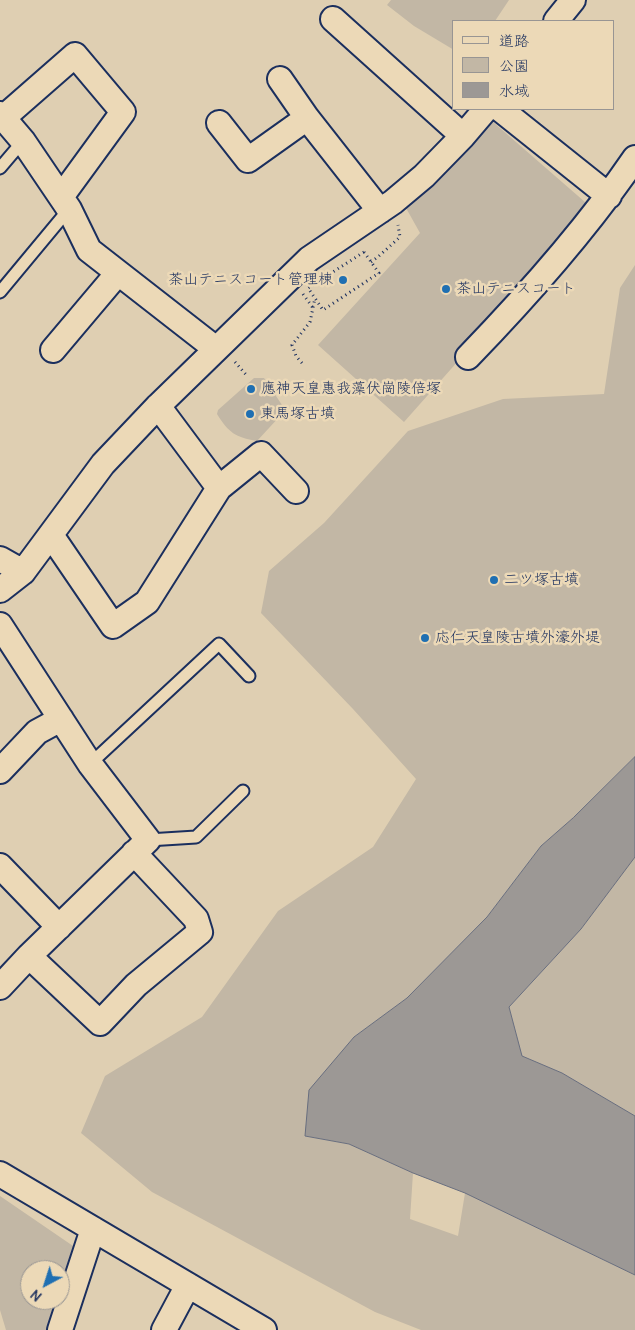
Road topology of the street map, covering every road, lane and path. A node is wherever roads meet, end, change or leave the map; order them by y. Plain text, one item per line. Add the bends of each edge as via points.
1 (573, 0) edge
2 (332, 19) dead end
3 (557, 20) edge
4 (280, 79) dead end
5 (485, 110) edge
6 (501, 110) edge
7 (2, 116) edge
8 (307, 118) junction
9 (219, 123) dead end
10 (463, 136) junction
11 (23, 141) junction
12 (635, 158) edge
13 (0, 168) edge
14 (609, 196) junction
15 (65, 203) junction
16 (389, 216) junction
17 (371, 262) junction
18 (118, 273) junction
19 (310, 290) dead end
20 (0, 292) edge
21 (216, 349) junction
22 (52, 350) dead end
23 (468, 357) dead end
24 (302, 363) dead end
25 (158, 406) junction
26 (219, 488) junction
27 (296, 491) dead end
28 (50, 535) junction
29 (0, 560) edge
30 (23, 572) junction
31 (0, 590) edge
32 (0, 625) edge
33 (249, 676) dead end
34 (61, 719) junction
35 (90, 764) junction
36 (0, 771) edge
37 (243, 790) dead end
38 (141, 847) junction
39 (0, 866) edge
40 (59, 927) junction
41 (29, 956) junction
42 (0, 987) edge
43 (0, 1174) edge
44 (93, 1229) junction
45 (188, 1285) junction
46 (60, 1330) edge
47 (164, 1330) edge
48 (264, 1330) edge

1 - 3 street
2 - 10 street
4 - 8 street
5 - 10 street
6 - 14 street
7 - 11 street
7 - 15 street via 75,56 123,112
8 - 9 street via 248,160
8 - 16 street
10 - 16 street via 417,182
11 - 13 lane
11 - 15 street
12 - 14 street
14 - 23 street via 512,311
15 - 18 street via 89,250
15 - 20 lane
16 - 17 path via 400,237
16 - 21 street via 309,258
17 - 19 path via 364,252 308,288
17 - 24 path via 379,273 323,310 314,296 310,322 292,345
18 - 21 street
18 - 22 street
21 - 25 street
25 - 26 street
25 - 28 street via 103,464
26 - 27 street via 261,454
26 - 28 street via 147,602 113,626
28 - 30 street
29 - 30 street
30 - 31 street
32 - 34 street
33 - 35 lane via 218,644
34 - 35 street
34 - 36 street via 37,732
35 - 38 street
37 - 38 lane via 196,837
38 - 40 street
38 - 41 street via 196,918 200,932 136,985 100,1023
39 - 40 street
40 - 41 street
41 - 42 street
43 - 44 street
44 - 45 street
44 - 46 street
45 - 47 street
45 - 48 street

